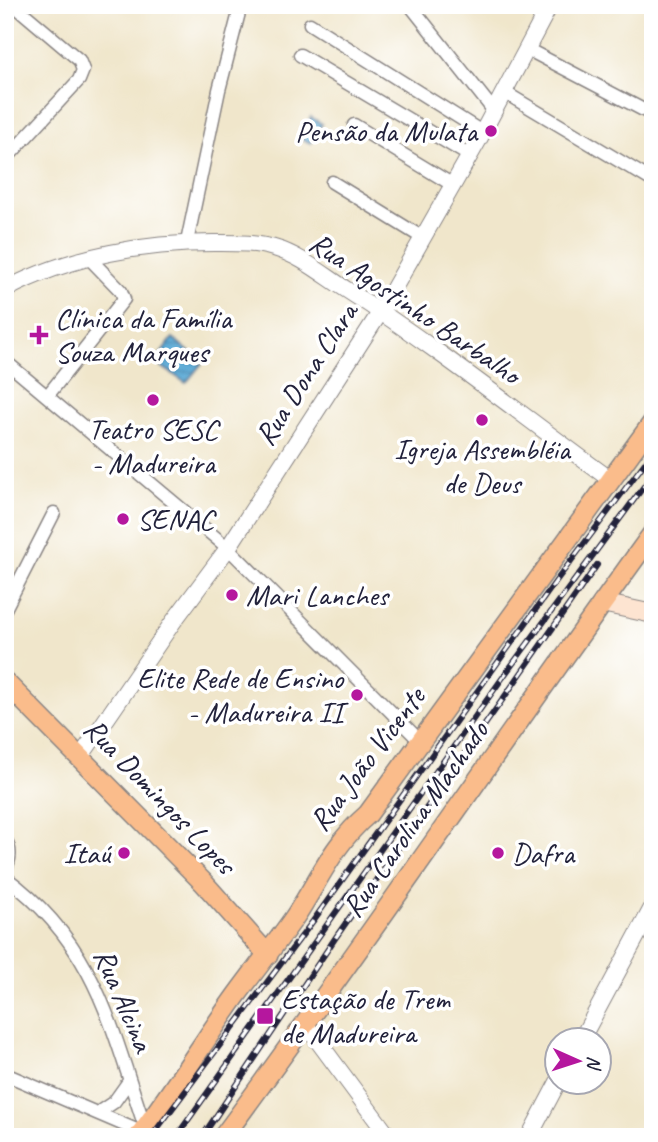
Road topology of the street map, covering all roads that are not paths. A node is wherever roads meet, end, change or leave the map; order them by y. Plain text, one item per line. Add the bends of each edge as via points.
1 (14, 5) edge
2 (241, 5) edge
3 (410, 5) edge
4 (550, 5) edge
5 (310, 24) dead end
6 (527, 49) junction
7 (300, 55) dead end
8 (504, 92) junction
9 (494, 111) junction
10 (653, 115) edge
11 (354, 125) dead end
12 (482, 132) junction
13 (470, 156) junction
14 (5, 160) edge
15 (332, 181) dead end
16 (653, 181) edge
17 (453, 185) junction
18 (423, 238) junction
19 (187, 242) junction
20 (89, 258) junction
21 (5, 290) edge
22 (381, 312) junction
23 (7, 365) edge
24 (48, 395) junction
25 (653, 422) edge
26 (611, 481) junction
27 (54, 513) dead end
28 (653, 533) edge
29 (228, 548) junction
30 (602, 603) junction
31 (5, 609) edge
32 (653, 614) edge
33 (5, 682) edge
34 (421, 741) junction
35 (80, 756) junction
36 (5, 839) edge
37 (5, 871) edge
38 (5, 877) edge
39 (653, 906) edge
40 (268, 955) junction
41 (306, 1025) junction
42 (589, 1026) edge
43 (5, 1074) edge
44 (129, 1081) junction
45 (551, 1096) edge
46 (99, 1112) junction
47 (141, 1132) edge
48 (223, 1137) edge
49 (389, 1137) edge
50 (528, 1137) edge

1 - 14 street via 79,60 83,70 79,80
2 - 19 street
3 - 9 street
4 - 6 street, Rua Dona Clara
5 - 12 street
6 - 8 street, Rua Dona Clara
6 - 10 street
7 - 13 street
8 - 9 street, Rua Dona Clara
8 - 16 street
9 - 12 street, Rua Dona Clara
11 - 17 street
12 - 13 street, Rua Dona Clara
13 - 17 street, Rua Dona Clara
15 - 18 street
17 - 18 street, Rua Dona Clara
18 - 22 street, Rua Dona Clara
19 - 20 street, Rua Agostinho Barbalho
19 - 22 street, Rua Agostinho Barbalho via 276,248
20 - 21 street, Rua Agostinho Barbalho
20 - 24 street via 124,299
22 - 26 street, Rua Agostinho Barbalho
22 - 29 street, Rua Dona Clara
23 - 24 street
24 - 29 street
25 - 26 main road, Rua João Vicente
26 - 34 main road, Rua João Vicente
27 - 31 street
28 - 30 main road, Rua Carolina Machado
29 - 34 street
29 - 35 street, Rua Dona Clara
30 - 32 main road
30 - 41 main road, Rua Carolina Machado
33 - 35 main road, Rua Domingos Lopes
34 - 40 main road, Rua João Vicente via 368,814 349,830
35 - 40 main road, Rua Domingos Lopes
36 - 37 street via 10,850
38 - 44 street, Rua Alcina via 63,932 87,969
39 - 42 street
40 - 47 main road, Rua João Vicente
41 - 48 main road, Rua Carolina Machado
41 - 49 street
43 - 46 street
44 - 46 street via 114,1102
44 - 47 street, Rua Alcina
45 - 50 street
46 - 47 street

